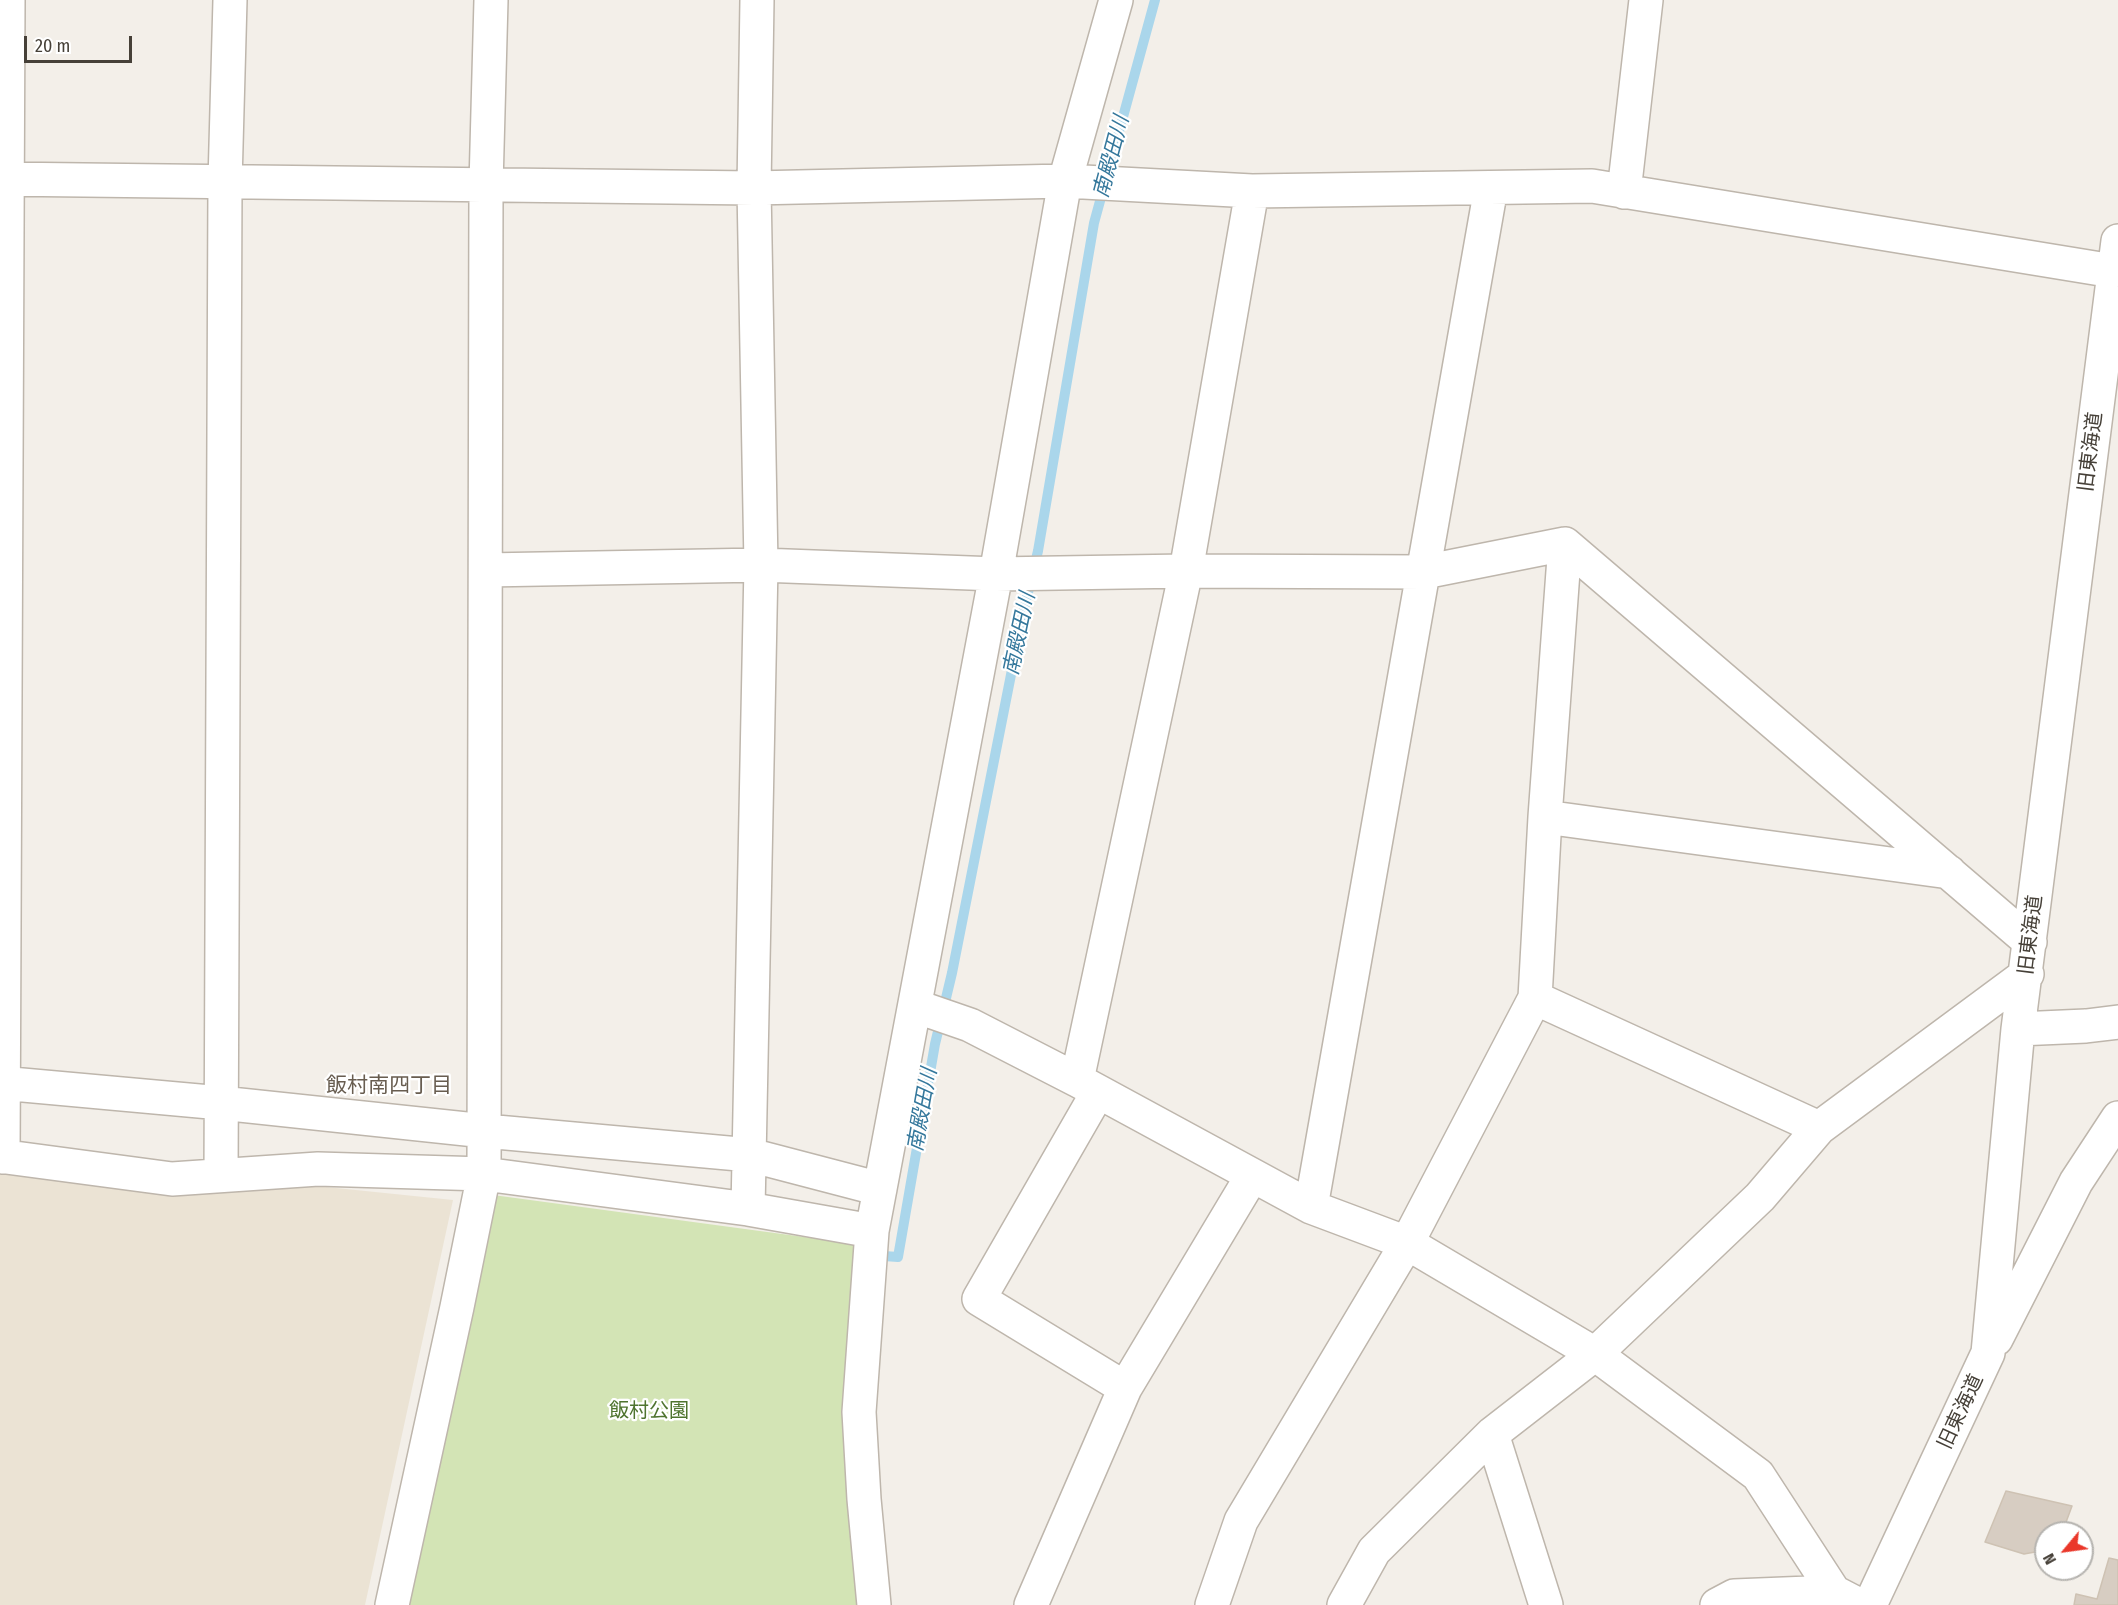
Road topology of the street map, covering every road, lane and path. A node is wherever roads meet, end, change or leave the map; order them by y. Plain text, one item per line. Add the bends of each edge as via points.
1 (8, 0) edge
2 (230, 0) edge
3 (491, 0) edge
4 (756, 0) edge
5 (1116, 0) edge
6 (1646, 0) edge
7 (3, 179) edge
8 (225, 182) junction
9 (1074, 182) junction
10 (486, 185) junction
11 (754, 188) junction
12 (1491, 188) junction
13 (1252, 191) junction
14 (1624, 192) junction
15 (2116, 256) edge
16 (1565, 544) junction
17 (761, 565) junction
18 (486, 570) junction
19 (1186, 571) junction
20 (1424, 572) junction
21 (1004, 574) junction
22 (1545, 817) junction
23 (1949, 872) junction
24 (2030, 942) junction
25 (2026, 975) junction
26 (1535, 998) junction
27 (920, 1008) junction
28 (2118, 1022) edge
29 (2019, 1029) junction
30 (2, 1083) edge
31 (1088, 1086) junction
32 (221, 1102) junction
33 (2118, 1118) edge
34 (1819, 1128) junction
35 (484, 1131) junction
36 (750, 1155) junction
37 (2, 1157) edge
38 (484, 1174) junction
39 (221, 1175) junction
40 (1252, 1176) junction
41 (880, 1189) junction
42 (1311, 1207) junction
43 (748, 1209) junction
44 (872, 1231) junction
45 (1407, 1243) junction
46 (1988, 1353) junction
47 (1595, 1354) junction
48 (1125, 1388) junction
49 (1492, 1434) junction
50 (1846, 1599) edge
51 (392, 1605) edge
52 (874, 1605) edge
53 (1031, 1605) edge
54 (1212, 1605) edge
55 (1344, 1605) edge
56 (1546, 1605) edge
57 (1717, 1605) edge
58 (1870, 1605) edge

1 - 7 street
2 - 8 street
3 - 10 street
4 - 11 street
5 - 9 street
6 - 14 street
7 - 8 street
7 - 30 street
8 - 10 street
8 - 32 street
9 - 11 street
9 - 13 street
9 - 21 street
10 - 11 street
10 - 18 street
11 - 17 street
12 - 13 street
12 - 14 street via 1592,186
12 - 20 street
13 - 19 street
14 - 15 street
15 - 24 street, 旧東海道
16 - 20 street
16 - 22 street
16 - 23 street
17 - 18 street
17 - 21 street
17 - 36 street
18 - 35 street
19 - 20 street
19 - 21 street
19 - 31 street
20 - 42 street
21 - 27 street
22 - 23 street
22 - 26 street
23 - 24 street
24 - 25 street, 旧東海道
25 - 29 street, 旧東海道
25 - 34 street
26 - 34 street
26 - 45 street
27 - 31 street via 959,1021
27 - 41 street
28 - 29 street
29 - 46 street, 旧東海道
30 - 32 street
30 - 37 street
31 - 40 street
31 - 48 street via 979,1299
32 - 35 street
32 - 39 street
33 - 46 street via 2076,1182
34 - 47 street via 1760,1197
35 - 36 street
35 - 38 street
36 - 41 street
36 - 43 street
37 - 39 street via 172,1179
38 - 39 street via 318,1169
38 - 43 street
38 - 51 street
40 - 42 street
40 - 48 street
41 - 44 street
42 - 45 street
43 - 44 street
44 - 52 street via 860,1412
45 - 47 street
45 - 54 street via 1241,1521
46 - 58 street, 旧東海道
47 - 49 street
47 - 50 street via 1758,1474
48 - 53 street
49 - 55 street via 1374,1551
49 - 56 street
50 - 57 street via 1734,1596

